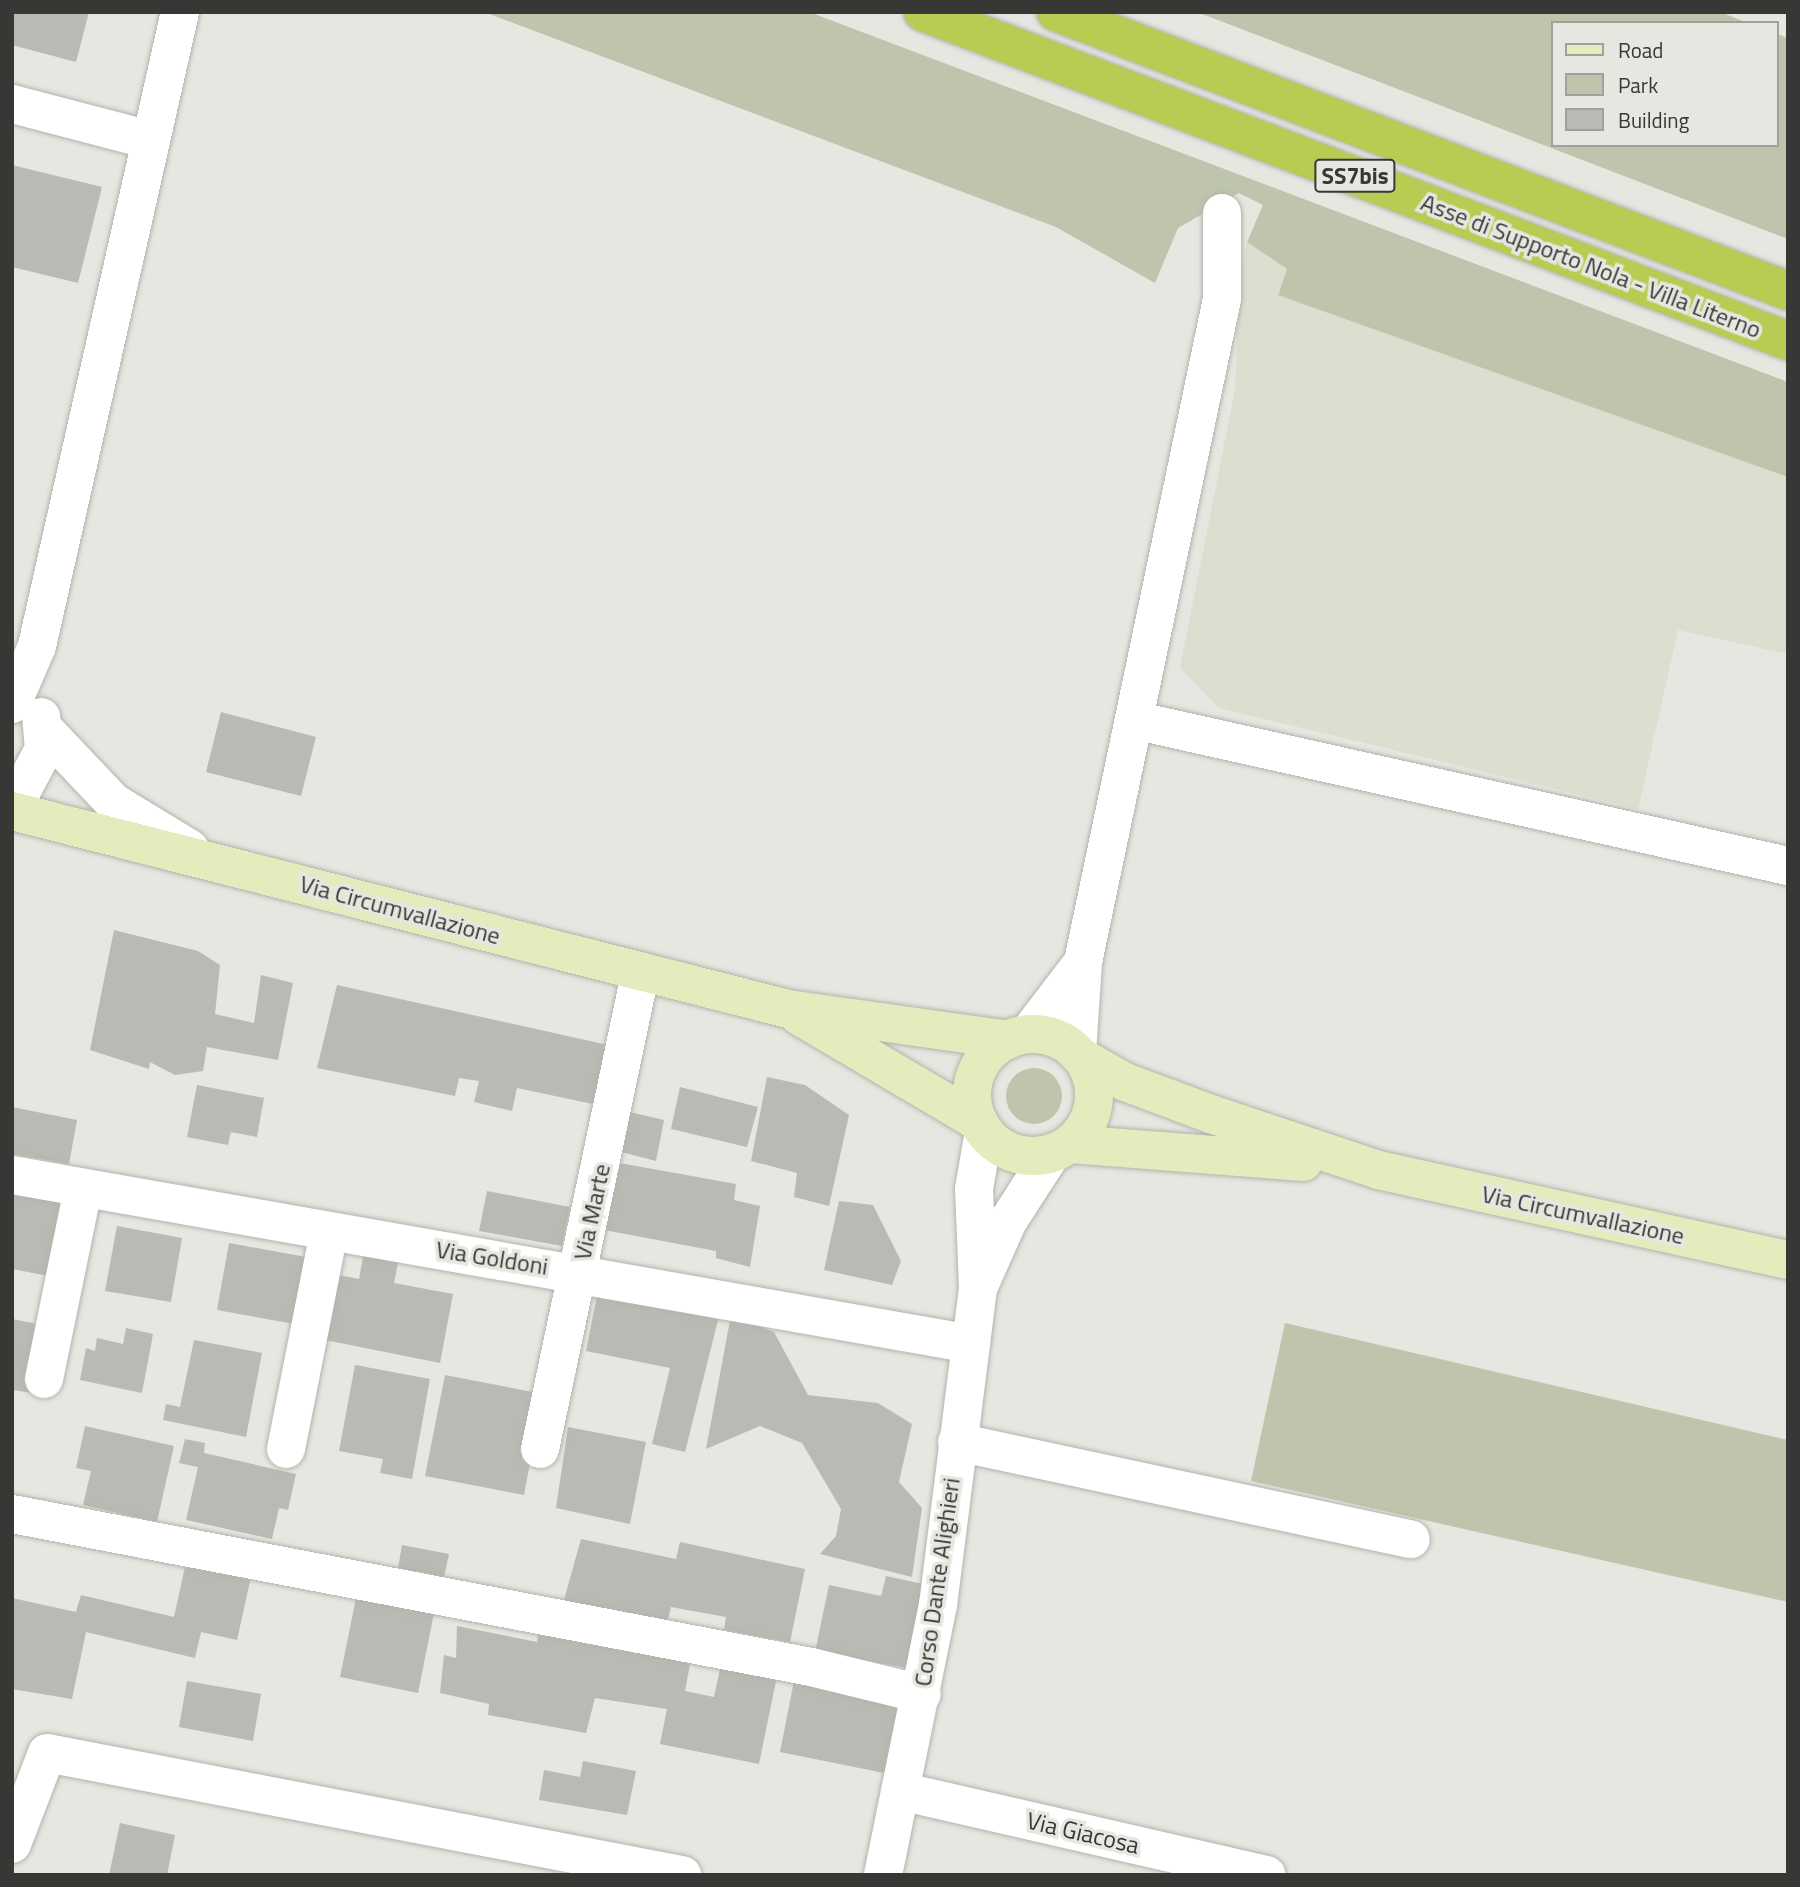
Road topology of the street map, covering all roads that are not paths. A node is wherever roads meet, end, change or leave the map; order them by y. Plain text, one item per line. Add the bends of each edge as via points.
1 (180, 12) edge
2 (923, 12) edge
3 (1056, 12) edge
4 (12, 104) edge
5 (146, 139) junction
6 (1222, 213) dead end
7 (1788, 291) edge
8 (1788, 341) edge
9 (37, 646) junction
10 (12, 704) edge
11 (1138, 721) junction
12 (43, 728) junction
13 (12, 810) edge
14 (208, 858) junction
15 (1788, 866) edge
16 (1083, 962) junction
17 (640, 975) junction
18 (788, 1009) junction
19 (1018, 1037) junction
20 (1079, 1055) junction
21 (982, 1127) junction
22 (1061, 1149) junction
23 (1378, 1170) junction
24 (12, 1175) edge
25 (83, 1189) junction
26 (329, 1231) junction
27 (1788, 1260) edge
28 (579, 1272) junction
29 (978, 1288) junction
30 (971, 1344) junction
31 (44, 1379) dead end
32 (957, 1443) junction
33 (286, 1449) dead end
34 (540, 1449) dead end
35 (12, 1514) edge
36 (1411, 1539) dead end
37 (922, 1694) junction
38 (900, 1791) junction
39 (12, 1844) edge
40 (682, 1875) edge
41 (883, 1875) edge
42 (1267, 1875) edge

1 - 5 street
2 - 8 highway, Asse di Supporto Nola - Villa Literno / SS7bis
3 - 7 highway, Asse di Supporto Nola - Villa Literno / SS7bis
4 - 5 street
5 - 9 street
6 - 11 street via 1222,299
9 - 10 street
9 - 12 street
11 - 15 street
11 - 16 street
12 - 13 street via 31,783
12 - 14 street via 113,802
13 - 14 main road, Via Circumvallazione
14 - 17 main road, Via Circumvallazione
16 - 19 street
16 - 20 street
17 - 18 main road, Via Circumvallazione
17 - 28 street, Via Marte
18 - 19 main road, Via Circumvallazione
18 - 21 main road, Via Circumvallazione
19 - 20 main road via 1055,1038
19 - 21 main road via 976,1075
20 - 22 main road via 1094,1083 1094,1103
20 - 23 main road, Via Circumvallazione via 1125,1082 1210,1115
21 - 22 main road via 1014,1153
21 - 29 street via 974,1189
22 - 23 main road, Via Circumvallazione
22 - 29 street via 1008,1221
23 - 27 main road, Via Circumvallazione
24 - 25 street, Via Goldoni
25 - 26 street, Via Goldoni
25 - 31 street
26 - 28 street, Via Goldoni
26 - 33 street
28 - 30 street, Via Goldoni
28 - 34 street, Via Marte
29 - 30 street, Corso Dante Alighieri
30 - 32 street, Corso Dante Alighieri
32 - 36 street
32 - 37 street, Corso Dante Alighieri
35 - 37 street via 811,1667
37 - 38 street, Corso Dante Alighieri
38 - 41 street, Corso Dante Alighieri
38 - 42 street, Via Giacosa
39 - 40 street via 47,1753

